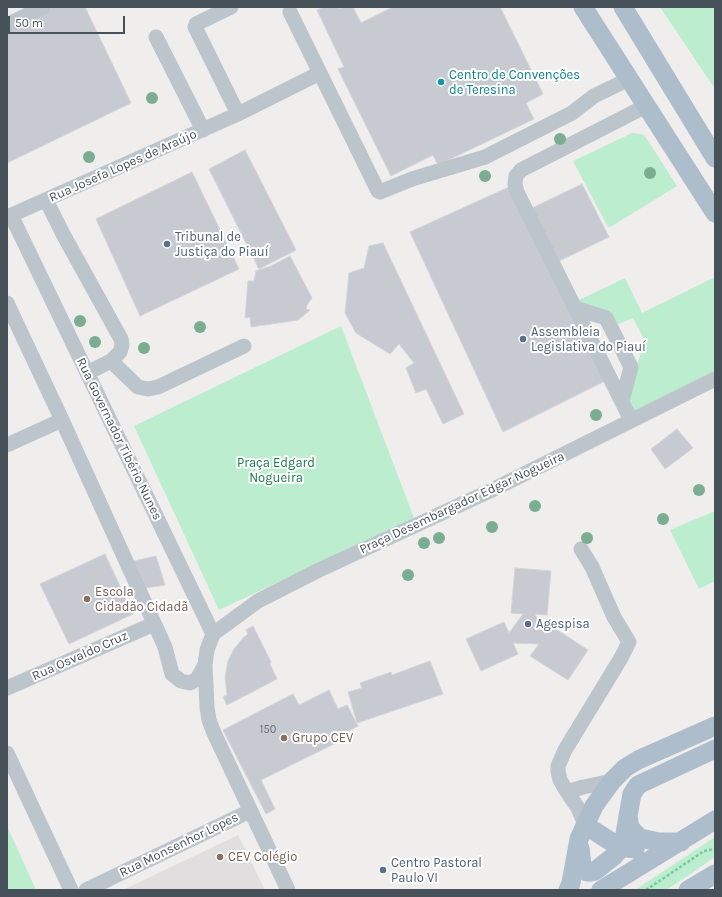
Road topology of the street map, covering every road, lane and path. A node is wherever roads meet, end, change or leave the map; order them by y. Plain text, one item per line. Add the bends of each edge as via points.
1 (44, 7) edge
2 (231, 7) edge
3 (583, 7) edge
4 (623, 7) edge
5 (212, 11) edge
6 (290, 12) dead end
7 (7, 25) edge
8 (156, 37) dead end
9 (320, 73) junction
10 (629, 79) junction
11 (646, 106) junction
12 (238, 114) junction
13 (203, 130) junction
14 (715, 158) edge
15 (46, 200) junction
16 (715, 213) edge
17 (9, 216) edge
18 (7, 303) edge
19 (575, 308) junction
20 (244, 346) dead end
21 (111, 360) junction
22 (87, 373) junction
23 (715, 378) edge
24 (622, 401) junction
25 (62, 420) junction
26 (631, 420) junction
27 (7, 445) edge
28 (581, 549) dead end
29 (154, 624) junction
30 (213, 634) junction
31 (204, 665) junction
32 (7, 688) edge
33 (715, 726) edge
34 (715, 749) edge
35 (7, 753) edge
36 (612, 781) junction
37 (567, 792) junction
38 (250, 811) junction
39 (628, 816) junction
40 (715, 820) edge
41 (582, 832) junction
42 (681, 842) junction
43 (623, 846) junction
44 (715, 849) edge
45 (714, 874) edge
46 (71, 890) edge
47 (86, 890) edge
48 (288, 890) edge
49 (568, 890) edge
50 (602, 890) edge
51 (646, 890) edge
52 (688, 890) edge

1 - 7 street
2 - 5 street
3 - 10 main road
4 - 14 main road
5 - 12 street via 195,26
6 - 9 street
8 - 13 street
9 - 10 street via 380,192 412,179 485,157 572,113 594,96
9 - 12 street, Rua Josefa Lopes de Araújo
10 - 11 main road
11 - 16 main road
11 - 19 street via 521,170 516,176 517,192
12 - 13 street, Rua Josefa Lopes de Araújo
13 - 15 street, Rua Josefa Lopes de Araújo
15 - 17 street, Rua Josefa Lopes de Araújo
15 - 21 street via 121,339 120,352
17 - 22 street, Rua Governador Tibério Nunes
18 - 25 street
19 - 24 street
19 - 24 street via 606,318 631,367
20 - 21 street via 148,389 138,387
21 - 22 street
22 - 30 street, Rua Governador Tibério Nunes
23 - 26 street, Praça Desembargador Edgar Nogueira
24 - 26 street
25 - 27 street
25 - 29 street
26 - 30 street, Praça Desembargador Edgar Nogueira via 492,490 258,601
28 - 37 street via 629,642 558,766 560,780
29 - 31 street via 165,647 172,674 181,682 190,683 197,679
29 - 32 street, Rua Osvaldo Cruz
30 - 31 street
31 - 38 street via 207,707 214,733
33 - 36 main road via 638,760
34 - 39 main road via 638,785 632,794
35 - 46 street
36 - 37 street
36 - 41 main road via 594,806
37 - 41 street via 578,808
38 - 47 street, Rua Monsenhor Lopes
38 - 48 street
39 - 42 main road via 630,828 640,838 659,842
39 - 43 main road
40 - 42 main road
41 - 43 main road
41 - 43 main road via 582,866 587,872 595,871
41 - 49 main road
42 - 43 main road via 647,850
42 - 50 main road
44 - 51 path via 704,851
45 - 52 main road

